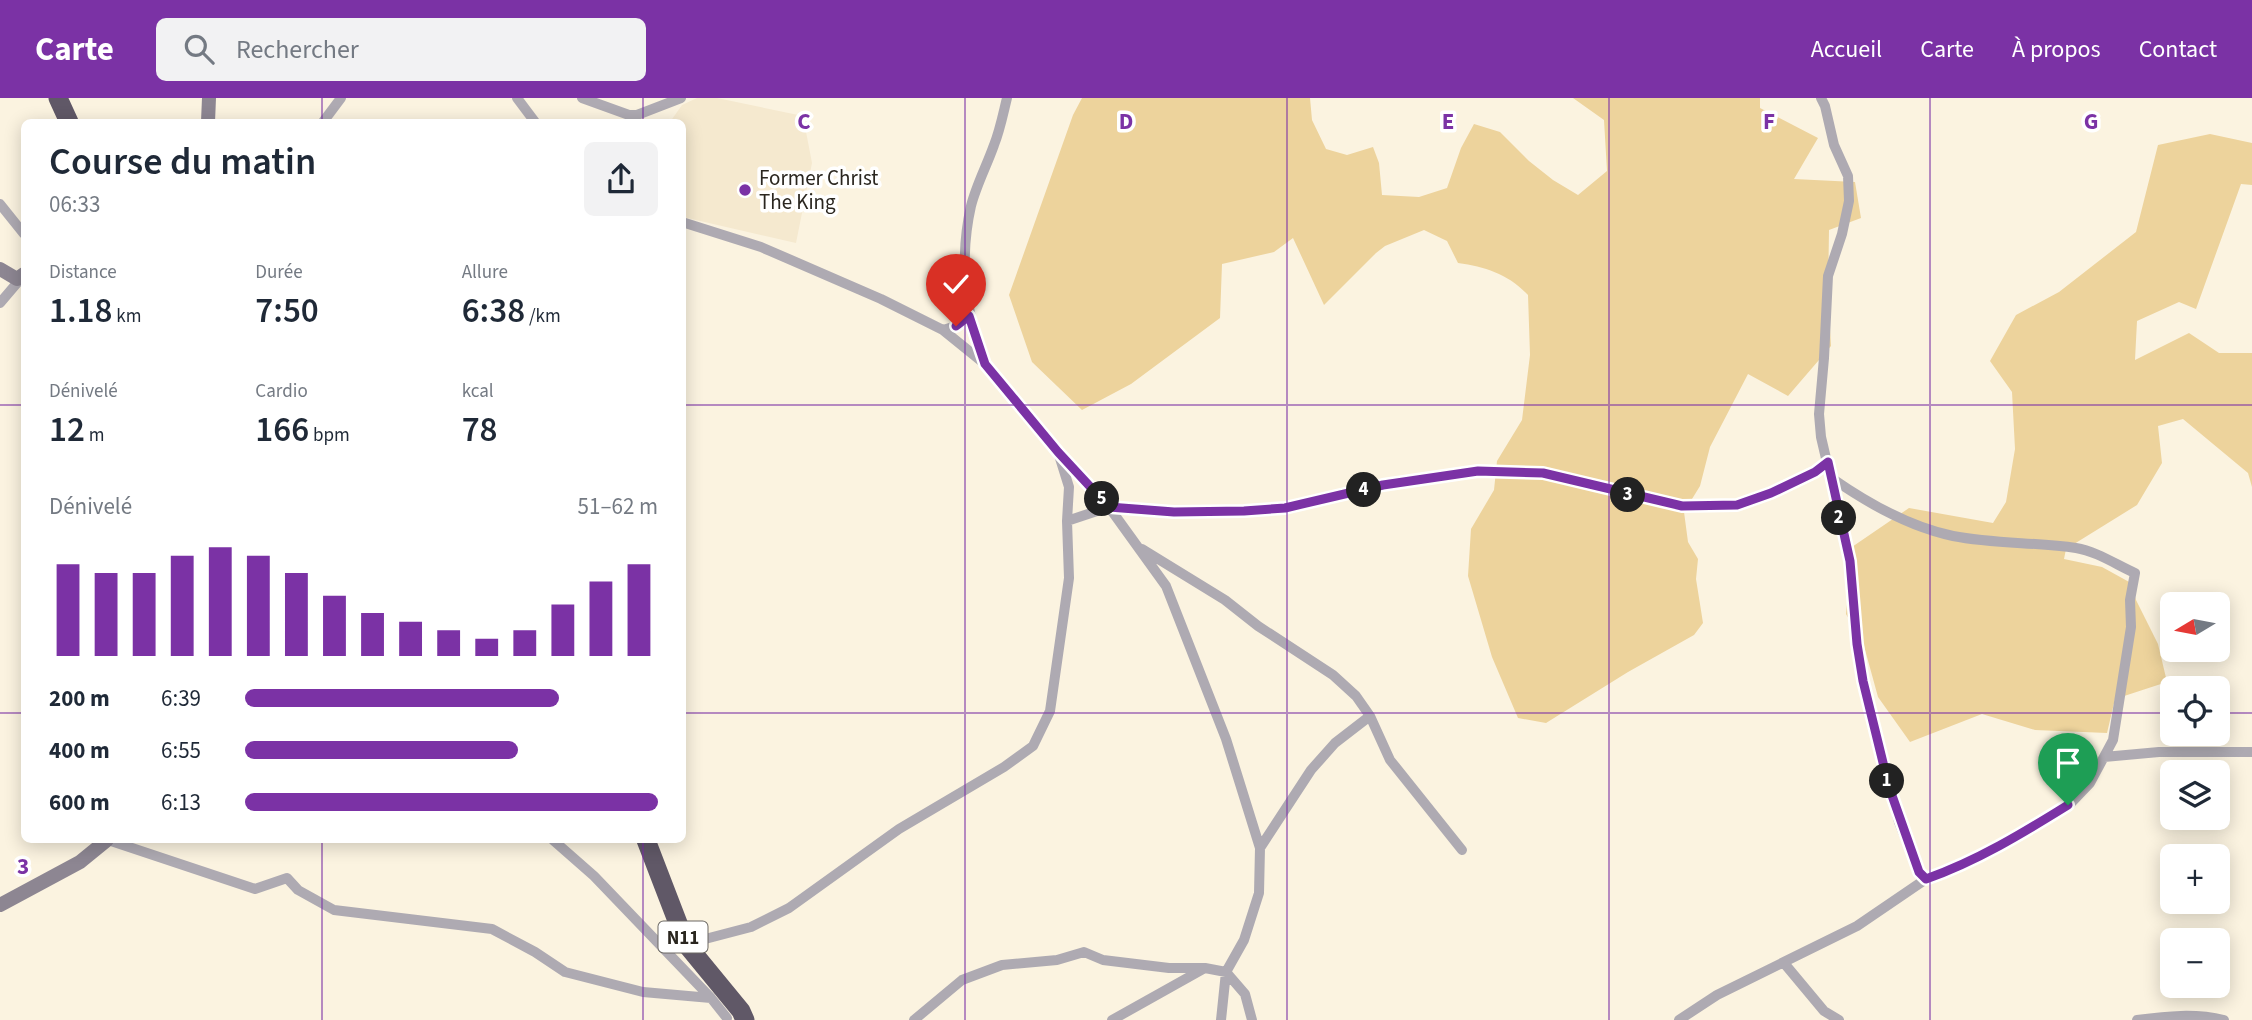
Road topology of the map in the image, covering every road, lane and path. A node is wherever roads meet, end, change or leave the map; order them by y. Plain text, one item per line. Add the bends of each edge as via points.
1 (58, 98) edge
2 (209, 98) edge
3 (341, 98) edge
4 (517, 98) edge
5 (582, 98) edge
6 (681, 98) edge
7 (1007, 98) edge
8 (1821, 98) edge
9 (68, 119) edge
10 (208, 119) edge
11 (325, 119) edge
12 (533, 119) edge
13 (0, 204) edge
14 (686, 223) edge
15 (21, 230) edge
16 (0, 269) edge
17 (21, 276) edge
18 (21, 278) edge
19 (0, 303) edge
20 (969, 316) junction
21 (943, 330) junction
22 (985, 364) junction
23 (1058, 452) junction
24 (1828, 462) junction
25 (1833, 479) junction
26 (1109, 507) junction
27 (1067, 521) junction
28 (1141, 548) junction
29 (1370, 716) junction
30 (2252, 752) edge
31 (2104, 757) junction
32 (103, 843) edge
33 (116, 843) edge
34 (556, 843) edge
35 (647, 843) edge
36 (1260, 848) junction
37 (1462, 850) dead end
38 (1926, 879) junction
39 (0, 905) edge
40 (686, 944) junction
41 (1784, 963) junction
42 (1205, 968) junction
43 (1226, 972) junction
44 (711, 998) junction
45 (735, 1017) edge
46 (914, 1020) edge
47 (1112, 1020) edge
48 (1221, 1020) edge
49 (1252, 1020) edge
50 (1679, 1020) edge
51 (1839, 1020) edge
52 (2137, 1020) edge
53 (2224, 1020) edge

1 - 9 highway
2 - 10 street
3 - 11 street
4 - 12 street
5 - 6 street via 620,114 637,115
7 - 20 street via 971,205 965,284
8 - 24 street via 1847,176 1849,201 1828,276 1818,414
13 - 15 street
14 - 21 street via 761,247
16 - 17 street via 17,279
18 - 19 street
20 - 21 street
20 - 22 street
21 - 22 street
22 - 23 street
23 - 26 street
23 - 27 street via 1069,486
24 - 25 street
24 - 26 street via 1771,493 1737,505 1682,506 1543,473 1478,471 1383,485 1285,508 1174,512
25 - 31 street via 1864,501 1951,536 2078,548 2135,573 2121,696 2113,740
25 - 38 street via 1850,561 1863,681 1899,821
26 - 27 street
26 - 28 street
27 - 40 street via 1069,579 1050,711 1032,746 899,829 789,908 751,927
28 - 29 street via 1333,675
28 - 36 street via 1166,586 1186,634 1226,738
29 - 36 street via 1335,743 1311,770
29 - 37 street via 1390,760
30 - 31 street
31 - 38 street via 2090,783 2068,805 1996,849
32 - 39 street via 80,862
33 - 44 street via 255,889 287,878 298,890 334,910 492,929 565,972 643,992
34 - 44 street
35 - 40 highway, N11
36 - 43 street via 1259,893 1244,940
38 - 41 street via 1857,926
40 - 45 highway, N11
41 - 50 street via 1717,995
41 - 51 street via 1824,1011
42 - 43 street
42 - 46 street via 1103,960 1084,952 1057,960 1002,965 962,980
42 - 47 street
43 - 48 street
43 - 49 street via 1245,994
44 - 45 street
52 - 53 street via 2205,1016

